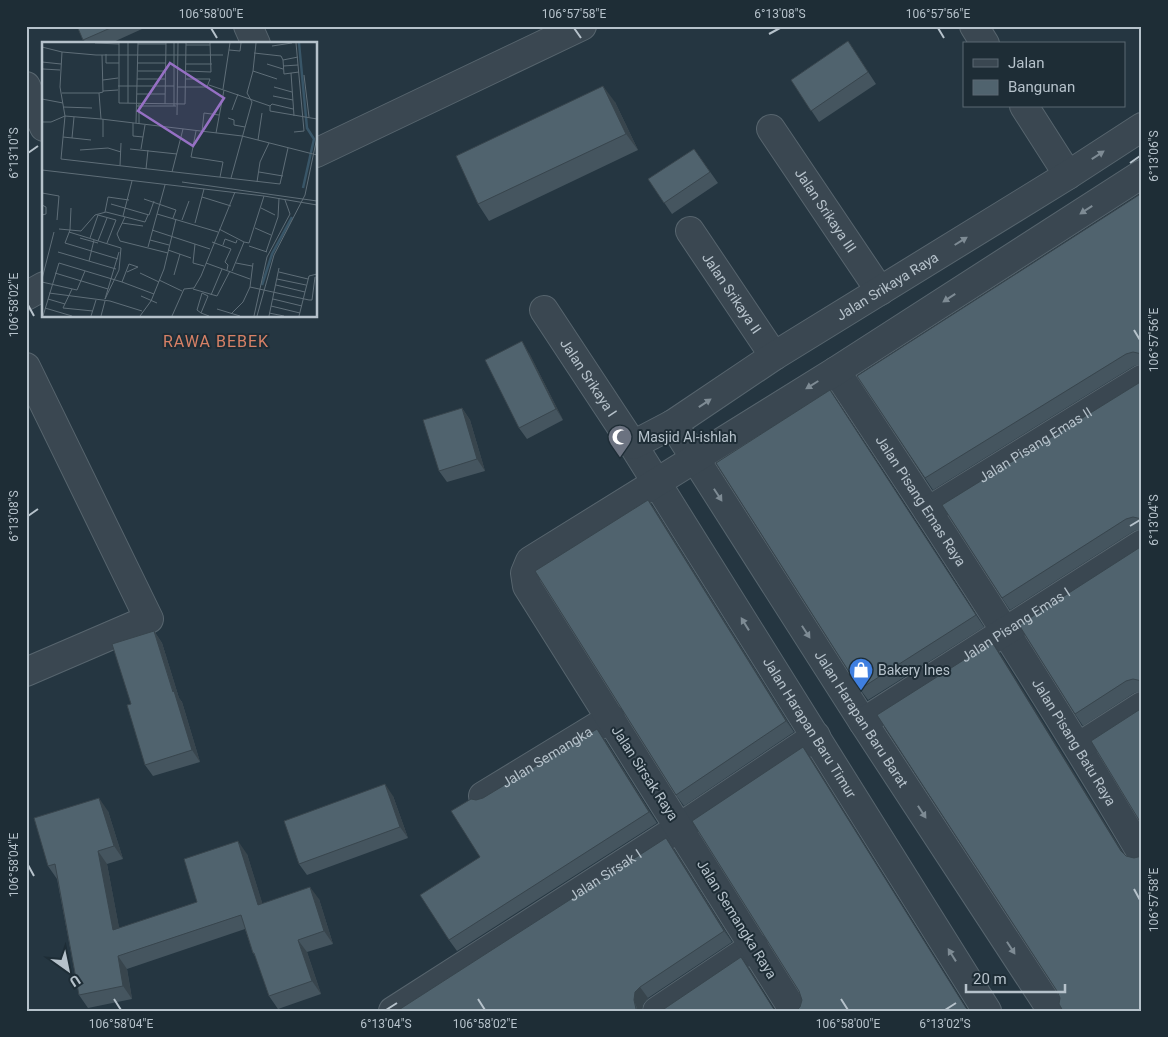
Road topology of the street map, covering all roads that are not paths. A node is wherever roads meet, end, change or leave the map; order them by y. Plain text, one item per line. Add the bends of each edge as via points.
1 (248, 26) edge
2 (582, 26) edge
3 (974, 26) edge
4 (255, 42) edge
5 (984, 42) edge
6 (26, 86) edge
7 (1025, 108) edge
8 (42, 122) edge
9 (1142, 127) edge
10 (771, 129) dead end
11 (318, 152) edge
12 (1142, 174) edge
13 (1068, 175) junction
14 (690, 231) dead end
15 (42, 287) edge
16 (880, 291) junction
17 (26, 296) edge
18 (544, 310) dead end
19 (774, 356) junction
20 (26, 366) edge
21 (836, 371) junction
22 (1142, 379) edge
23 (673, 424) junction
24 (633, 445) junction
25 (695, 458) junction
26 (655, 482) junction
27 (928, 512) junction
28 (1142, 544) edge
29 (1006, 631) junction
30 (26, 672) edge
31 (1142, 706) edge
32 (611, 718) junction
33 (863, 722) junction
34 (816, 736) junction
35 (1078, 747) junction
36 (483, 796) edge
37 (680, 827) junction
38 (1142, 854) edge
39 (754, 946) junction
40 (393, 1011) edge
41 (656, 1011) edge
42 (794, 1011) edge
43 (987, 1011) edge
44 (1052, 1011) edge

1 - 4 street
2 - 11 street
3 - 5 street
6 - 8 street
7 - 13 street
13 -> 9 street, Jalan Srikaya Raya
10 - 16 street, Jalan Srikaya III
12 -> 21 street
16 -> 13 street, Jalan Srikaya Raya
14 - 19 street, Jalan Srikaya II
15 - 17 street
16 - 19 street, Jalan Srikaya Raya
18 - 24 street, Jalan Srikaya I
23 -> 19 street, Jalan Srikaya Raya
20 - 30 street via 149,619
21 -> 25 street
21 - 27 street, Jalan Pisang Emas Raya
22 - 27 street, Jalan Pisang Emas II
23 - 24 street, Jalan Srikaya Raya
23 - 25 street, Jalan Harapan Baru Barat
24 - 26 street, Jalan Harapan Baru Timur
25 - 26 street
25 -> 33 street, Jalan Harapan Baru Barat
26 - 32 street, Jalan Sirsak Raya via 530,560 525,573 527,586
34 -> 26 street, Jalan Harapan Baru Timur
27 - 29 street, Jalan Pisang Emas Raya
28 - 29 street, Jalan Pisang Emas I
29 - 33 street, Jalan Pisang Emas I
29 - 35 street, Jalan Pisang Batu Raya
31 - 35 street
32 - 36 street, Jalan Semangka
32 - 37 street, Jalan Sirsak Raya
33 -> 44 street, Jalan Harapan Baru Barat
34 - 37 street, Jalan Sirsak I
43 -> 34 street, Jalan Harapan Baru Timur
35 - 38 street, Jalan Pisang Batu Raya
37 - 39 street, Jalan Semangka Raya
37 - 40 street, Jalan Sirsak I
39 - 41 street
39 - 42 street, Jalan Semangka Raya

